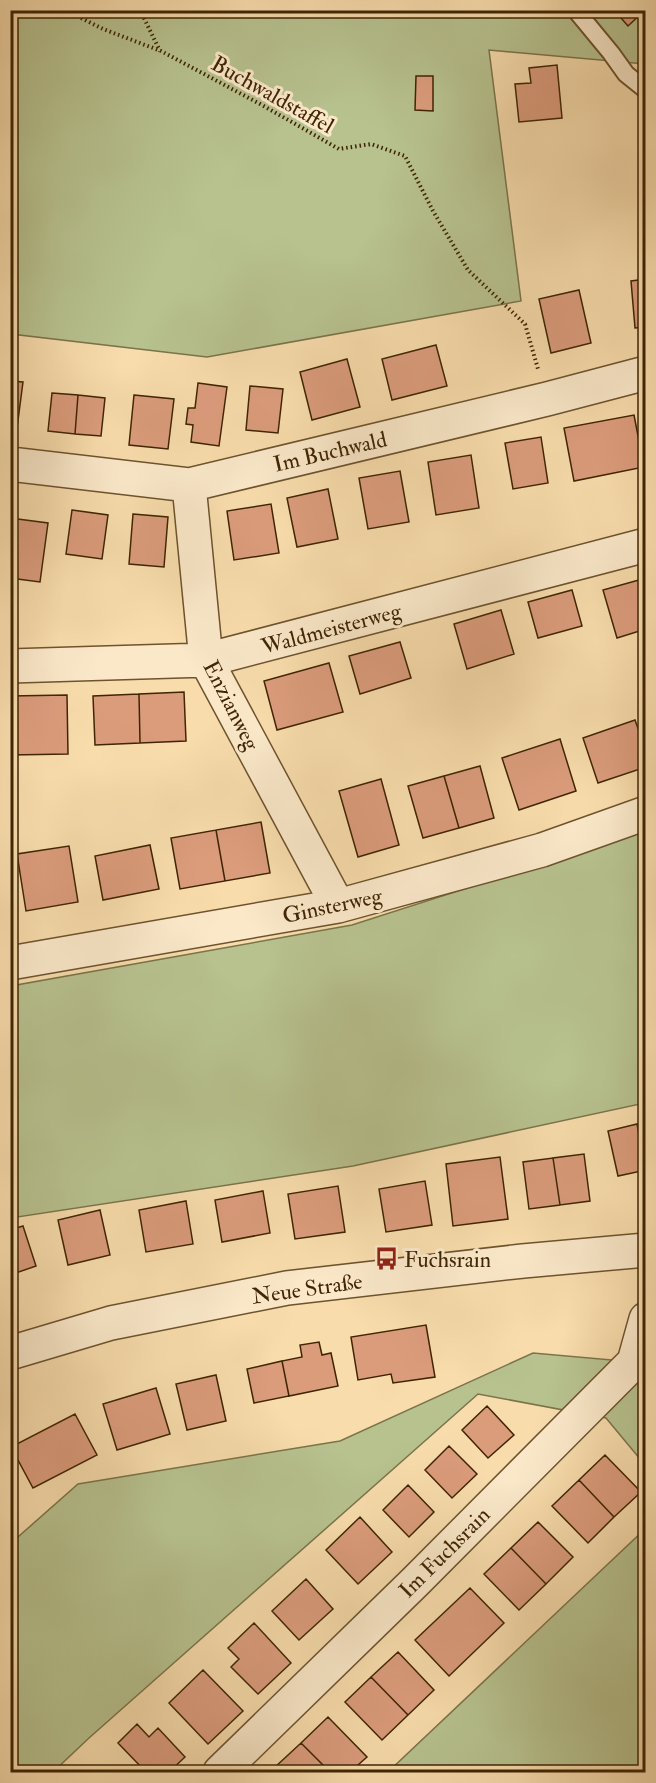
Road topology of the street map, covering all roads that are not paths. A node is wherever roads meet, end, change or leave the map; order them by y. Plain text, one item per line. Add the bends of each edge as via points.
1 (578, 13) dead end
2 (645, 90) edge
3 (645, 373) edge
4 (10, 464) edge
5 (189, 485) junction
6 (645, 545) edge
7 (206, 660) junction
8 (10, 666) edge
9 (645, 813) edge
10 (338, 906) junction
11 (10, 963) edge
12 (645, 1252) edge
13 (645, 1319) edge
14 (10, 1353) edge
15 (220, 1773) edge

1 - 2 lane via 626,74
3 - 5 street, Im Buchwald
4 - 5 street, Im Buchwald
5 - 7 street, Enzianweg
6 - 7 street, Waldmeisterweg
7 - 8 street, Waldmeisterweg
7 - 10 street, Enzianweg
9 - 10 street, Ginsterweg via 542,850
10 - 11 street, Ginsterweg
12 - 14 street, Neue Straße via 523,1261 287,1288 111,1323
13 - 15 street, Im Fuchsrain via 634,1362

